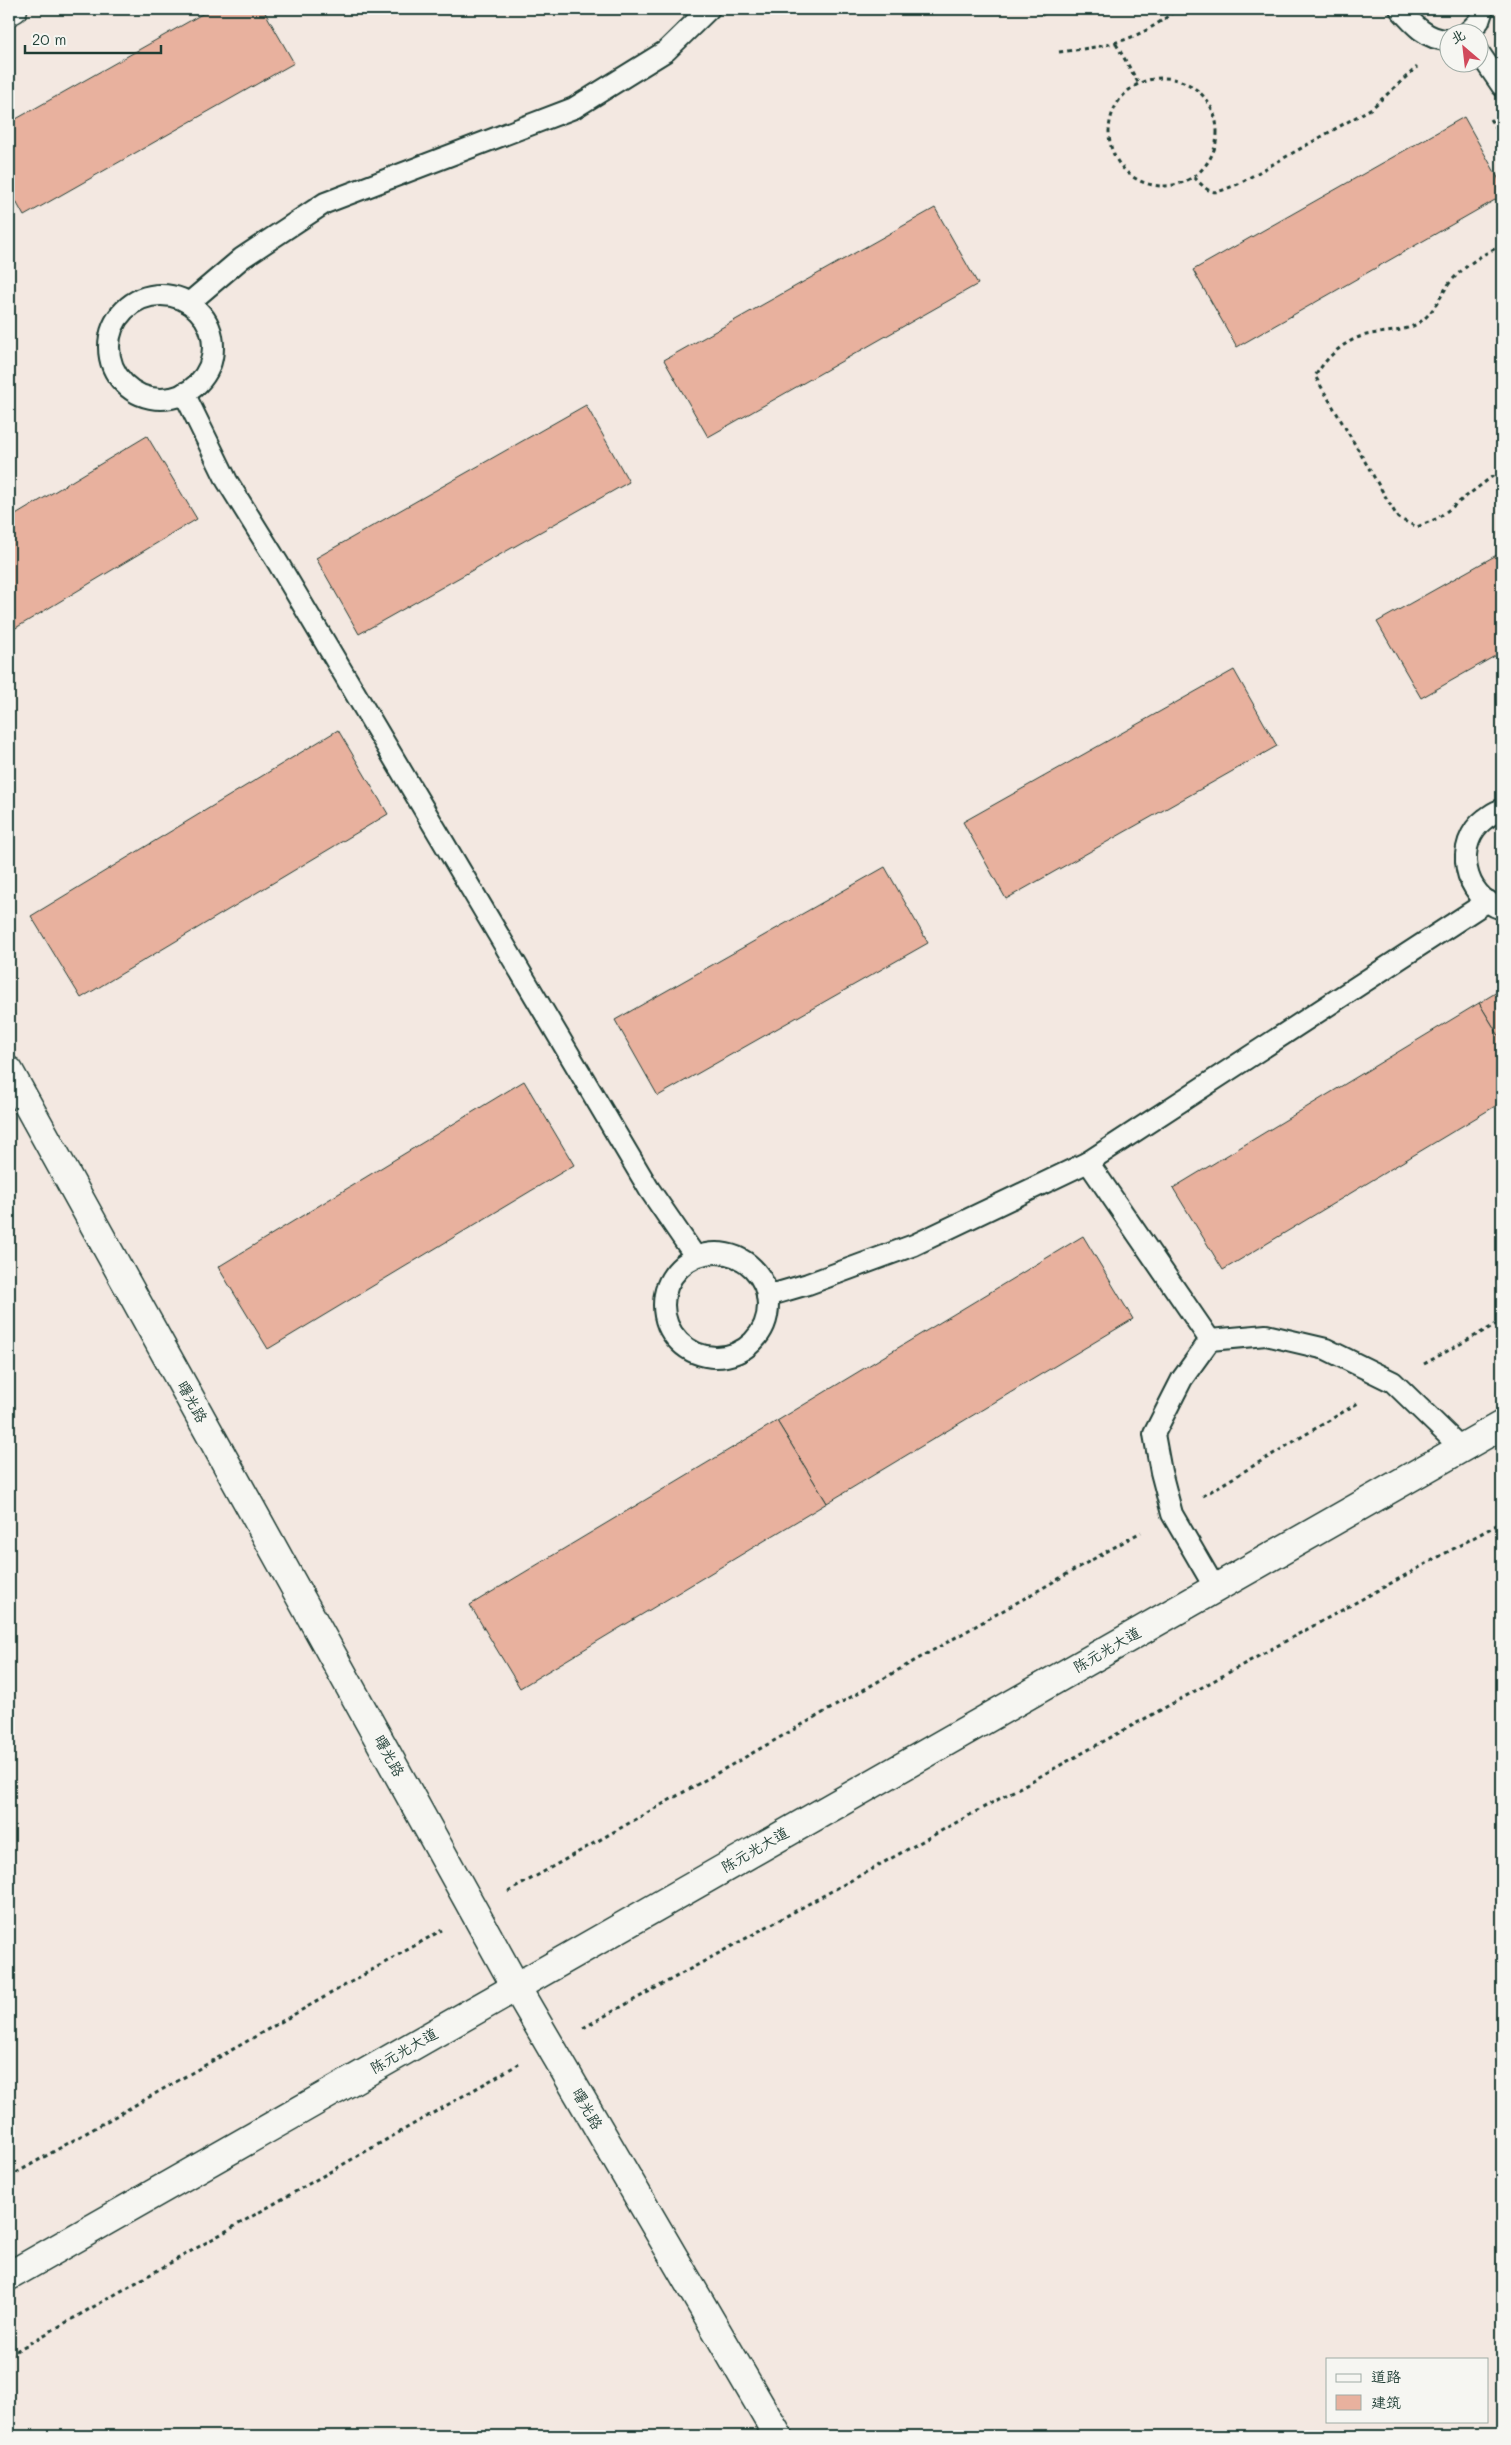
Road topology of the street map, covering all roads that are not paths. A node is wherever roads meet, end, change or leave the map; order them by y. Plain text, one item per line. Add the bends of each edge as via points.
1 (13, 9) edge
2 (709, 9) edge
3 (1400, 9) edge
4 (1484, 9) edge
5 (9, 11) edge
6 (1479, 22) edge
7 (1438, 40) edge
8 (1488, 66) edge
9 (1502, 86) edge
10 (189, 302) junction
11 (184, 393) junction
12 (1502, 810) edge
13 (1495, 905) edge
14 (9, 1071) edge
15 (1088, 1162) junction
16 (695, 1256) junction
17 (767, 1296) junction
18 (1210, 1340) junction
19 (1502, 1424) edge
20 (1461, 1448) junction
21 (1215, 1588) junction
22 (516, 1986) junction
23 (9, 2276) edge
24 (778, 2436) edge

1 - 5 main road
2 - 10 lane via 666,51 574,108 325,203 242,258
3 - 7 lane via 1417,28
4 - 6 lane
8 - 9 lane
10 - 11 lane via 206,321 213,345 208,370 192,389
10 - 11 lane via 165,295 140,299 120,314 109,336 110,362 122,383 144,397 169,399
11 - 16 lane via 227,481 284,571 649,1189
12 - 13 lane via 1476,826 1466,849 1467,874 1479,896
13 - 15 lane
14 - 22 main road, 曙光路
15 - 17 lane via 914,1244 817,1281
15 - 18 lane
16 - 17 lane via 720,1253 744,1260 762,1278
16 - 17 lane via 675,1272 664,1294 665,1320 678,1341 699,1355 724,1357 747,1347 763,1328
18 - 20 lane via 1266,1335 1326,1349 1393,1382
18 - 21 lane via 1182,1380 1154,1434 1172,1514
19 - 20 main road, 陈元光大道
20 - 21 main road, 陈元光大道
21 - 22 main road, 陈元光大道
22 - 23 main road, 陈元光大道
22 - 24 main road, 曙光路

